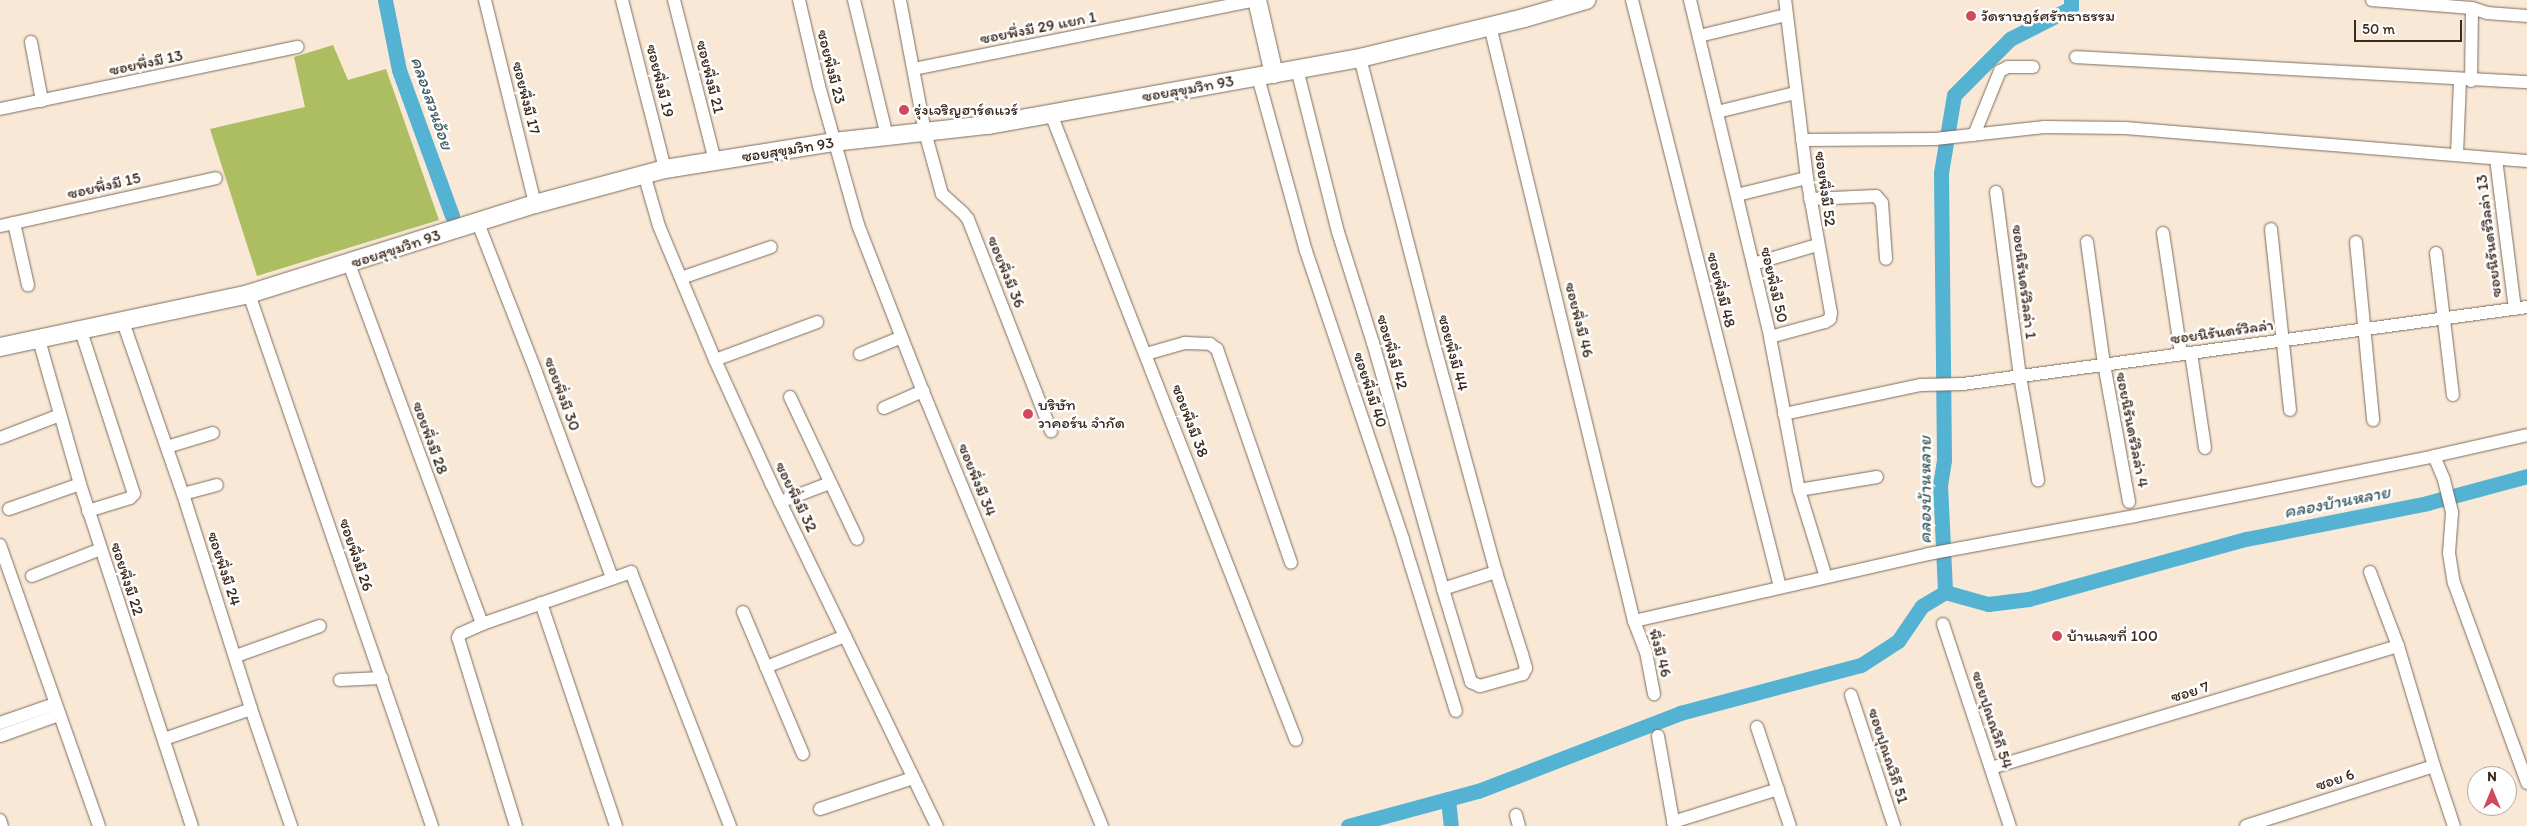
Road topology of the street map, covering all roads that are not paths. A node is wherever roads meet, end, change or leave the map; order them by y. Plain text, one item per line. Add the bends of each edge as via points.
1 (485, 0) edge
2 (622, 0) edge
3 (674, 0) edge
4 (799, 0) edge
5 (854, 0) edge
6 (900, 0) edge
7 (1256, 0) edge
8 (1586, 0) edge
9 (1632, 0) edge
10 (1690, 0) edge
11 (1785, 0) edge
12 (2372, 0) edge
13 (2472, 8) junction
14 (1786, 15) junction
15 (2527, 16) edge
16 (1490, 26) junction
17 (1699, 36) junction
18 (31, 42) dead end
19 (298, 47) dead end
20 (2076, 57) dead end
21 (1360, 58) junction
22 (2033, 67) dead end
23 (914, 69) junction
24 (1297, 69) junction
25 (1266, 75) junction
26 (2466, 80) junction
27 (2527, 82) edge
28 (1795, 93) junction
29 (42, 101) junction
30 (0, 110) edge
31 (1717, 112) junction
32 (1052, 114) junction
33 (925, 132) junction
34 (1974, 135) junction
35 (887, 136) junction
36 (1802, 140) junction
37 (833, 142) junction
38 (2456, 155) junction
39 (2496, 159) junction
40 (715, 160) junction
41 (2527, 161) edge
42 (665, 169) junction
43 (644, 174) junction
44 (216, 178) dead end
45 (1807, 178) junction
46 (1996, 192) dead end
47 (1737, 196) junction
48 (1810, 198) junction
49 (535, 204) junction
50 (14, 223) junction
51 (478, 223) junction
52 (0, 226) edge
53 (2271, 229) dead end
54 (2163, 233) dead end
55 (2087, 242) dead end
56 (2356, 242) dead end
57 (1817, 245) junction
58 (771, 247) dead end
59 (2436, 253) dead end
60 (1886, 259) dead end
61 (349, 264) junction
62 (1753, 264) junction
63 (680, 278) junction
64 (28, 285) dead end
65 (249, 294) junction
66 (2521, 308) edge
67 (2443, 318) junction
68 (124, 322) junction
69 (817, 322) dead end
70 (2364, 329) junction
71 (81, 331) junction
72 (902, 337) junction
73 (1770, 337) junction
74 (39, 340) junction
75 (2282, 340) junction
76 (0, 346) edge
77 (2186, 353) junction
78 (860, 354) dead end
79 (1146, 354) junction
80 (715, 360) junction
81 (2104, 364) junction
82 (2020, 376) junction
83 (923, 392) junction
84 (2453, 396) dead end
85 (790, 397) dead end
86 (884, 408) dead end
87 (2290, 410) dead end
88 (1784, 414) junction
89 (60, 415) junction
90 (2374, 420) dead end
91 (1052, 431) dead end
92 (213, 433) dead end
93 (2527, 435) edge
94 (0, 438) edge
95 (167, 448) junction
96 (2204, 448) dead end
97 (2434, 456) junction
98 (1877, 477) dead end
99 (2038, 480) dead end
100 (830, 483) junction
101 (80, 484) junction
102 (217, 485) dead end
103 (1800, 490) junction
104 (183, 494) junction
105 (780, 502) junction
106 (2129, 502) dead end
107 (9, 509) dead end
108 (88, 511) junction
109 (857, 539) dead end
110 (0, 545) edge
111 (101, 549) junction
112 (1291, 563) dead end
113 (1496, 572) junction
114 (2370, 572) dead end
115 (32, 576) dead end
116 (1826, 576) junction
117 (612, 578) junction
118 (1780, 587) junction
119 (1443, 589) junction
120 (541, 603) junction
121 (743, 612) dead end
122 (1634, 621) junction
123 (482, 624) junction
124 (1943, 624) dead end
125 (320, 626) dead end
126 (845, 636) junction
127 (2398, 646) junction
128 (1522, 654) joint
129 (236, 656) junction
130 (766, 667) junction
131 (382, 678) junction
132 (340, 680) dead end
133 (1654, 694) dead end
134 (1852, 695) dead end
135 (251, 709) junction
136 (58, 710) junction
137 (1456, 711) dead end
138 (0, 723) edge
139 (1757, 727) dead end
140 (0, 736) edge
141 (1658, 736) dead end
142 (164, 739) junction
143 (1296, 740) dead end
144 (803, 754) dead end
145 (2434, 766) junction
146 (1991, 768) junction
147 (914, 778) junction
148 (2527, 783) edge
149 (1778, 789) junction
150 (820, 809) dead end
151 (0, 820) edge
152 (1674, 824) edge
153 (2, 826) edge
154 (99, 826) edge
155 (192, 826) edge
156 (291, 826) edge
157 (432, 826) edge
158 (516, 826) edge
159 (616, 826) edge
160 (730, 826) edge
161 (937, 826) edge
162 (1102, 826) edge
163 (1790, 826) edge
164 (1894, 826) edge
165 (2010, 826) edge
166 (2246, 826) edge
167 (2454, 826) edge

1 - 49 street, ซอยพึ่งมี 17
2 - 42 street, ซอยพึ่งมี 19
3 - 40 street, ซอยพึ่งมี 21
4 - 37 street, ซอยพึ่งมี 23
5 - 35 street
6 - 23 street, ซอยพึ่งมี 36
7 - 23 street, ซอยพึ่งมี 29 แยก 1
7 - 25 street
8 - 16 street, ซอยสุขุมวิท 93
9 - 118 street, ซอยพึ่งมี 48
10 - 17 street, ซอยพึ่งมี 50
11 - 14 street, ซอยพึ่งมี 52
12 - 13 street
13 - 15 street via 2487,13
13 - 26 street
14 - 17 street
14 - 28 street, ซอยพึ่งมี 52
16 - 21 street, ซอยสุขุมวิท 93
16 - 122 street, ซอยพึ่งมี 46
17 - 31 street, ซอยพึ่งมี 50
18 - 29 street
19 - 29 street, ซอยพึ่งมี 13
20 - 26 street
21 - 24 street, ซอยสุขุมวิท 93
21 - 113 street, ซอยพึ่งมี 44
22 - 34 street via 2008,67 2000,71
23 - 33 street, ซอยพึ่งมี 36
24 - 25 street, ซอยสุขุมวิท 93
24 - 119 street, ซอยพึ่งมี 42 via 1338,232
25 - 32 street, ซอยสุขุมวิท 93
25 - 137 street, ซอยพึ่งมี 40 via 1306,251 1403,540
26 - 27 street
26 - 38 street
28 - 31 street
28 - 36 street, ซอยพึ่งมี 52
29 - 30 street, ซอยพึ่งมี 13
31 - 47 street, ซอยพึ่งมี 50
32 - 33 street, ซอยสุขุมวิท 93
32 - 79 street, ซอยพึ่งมี 38
33 - 35 street, ซอยสุขุมวิท 93
33 - 91 street, ซอยพึ่งมี 36 via 942,194 968,219
34 - 36 street via 1935,139
34 - 38 street via 2044,127 2124,128
35 - 37 street, ซอยสุขุมวิท 93
36 - 45 street, ซอยพึ่งมี 52
37 - 40 street, ซอยสุขุมวิท 93
37 - 72 street, ซอยพึ่งมี 34 via 858,225
38 - 39 street
39 - 41 street
39 - 66 street, ซอยนิรันดร์วิลล่า 13
40 - 42 street, ซอยสุขุมวิท 93
42 - 43 street, ซอยสุขุมวิท 93
43 - 49 street, ซอยสุขุมวิท 93
43 - 63 street, ซอยพึ่งมี 32 via 659,226
44 - 50 street, ซอยพึ่งมี 15
45 - 47 street
45 - 48 street, ซอยพึ่งมี 52
46 - 82 street, ซอยนิรันดร์วิลล่า 1
47 - 62 street, ซอยพึ่งมี 50
48 - 57 street, ซอยพึ่งมี 52
48 - 60 street via 1876,196 1882,203
49 - 51 street, ซอยสุขุมวิท 93
50 - 52 street, ซอยพึ่งมี 15
50 - 64 street
51 - 61 street, ซอยสุขุมวิท 93
51 - 117 street, ซอยพึ่งมี 30
53 - 75 street
54 - 77 street
55 - 81 street, ซอยนิรันดร์วิลล่า 4
56 - 70 street
57 - 62 street
57 - 73 street, ซอยพึ่งมี 52 via 1830,319
58 - 63 street
59 - 67 street
61 - 65 street, ซอยสุขุมวิท 93
61 - 123 street, ซอยพึ่งมี 28
62 - 73 street, ซอยพึ่งมี 50
63 - 80 street, ซอยพึ่งมี 32
65 - 68 street, ซอยสุขุมวิท 93
65 - 131 street, ซอยพึ่งมี 26
66 - 67 street, ซอยนิรันดร์วิลล่า
67 - 70 street, ซอยนิรันดร์วิลล่า
67 - 84 street
68 - 71 street, ซอยสุขุมวิท 93
68 - 95 street, ซอยพึ่งมี 24
69 - 80 street
70 - 75 street, ซอยนิรันดร์วิลล่า
70 - 90 street
71 - 74 street, ซอยสุขุมวิท 93
71 - 108 street via 134,494
72 - 78 street
72 - 83 street, ซอยพึ่งมี 34
73 - 88 street, ซอยพึ่งมี 50
74 - 76 street, ซอยสุขุมวิท 93
74 - 89 street, ซอยพึ่งมี 22
75 - 77 street, ซอยนิรันดร์วิลล่า
75 - 87 street
77 - 81 street, ซอยนิรันดร์วิลล่า
77 - 96 street
79 - 112 street via 1185,343 1210,344 1217,350
79 - 143 street, ซอยพึ่งมี 38
80 - 105 street, ซอยพึ่งมี 32
81 - 82 street, ซอยนิรันดร์วิลล่า
81 - 106 street, ซอยนิรันดร์วิลล่า 4
82 - 88 street, ซอยนิรันดร์วิลล่า via 1963,384 1921,385
82 - 99 street, ซอยนิรันดร์วิลล่า 1
83 - 86 street
83 - 162 street, ซอยพึ่งมี 34
85 - 100 street
88 - 103 street, ซอยพึ่งมี 50
89 - 94 street
89 - 101 street, ซอยพึ่งมี 22
92 - 95 street
93 - 97 street
95 - 104 street, ซอยพึ่งมี 24
97 - 116 street
97 - 148 street via 2452,513 2449,553 2454,583
98 - 103 street
100 - 105 street
100 - 109 street
101 - 107 street
101 - 108 street, ซอยพึ่งมี 22
102 - 104 street
103 - 116 street, ซอยพึ่งมี 50
104 - 129 street, ซอยพึ่งมี 24
105 - 126 street, ซอยพึ่งมี 32
108 - 111 street, ซอยพึ่งมี 22
110 - 136 street
111 - 115 street
111 - 142 street, ซอยพึ่งมี 22
113 - 119 street
113 - 128 street, ซอยพึ่งมี 44
114 - 127 street
116 - 118 street
117 - 120 street
117 - 160 street via 631,572
118 - 122 street
119 - 128 street, ซอยพึ่งมี 42 via 1473,684 1480,686 1523,674 1526,668
120 - 123 street
120 - 159 street
121 - 130 street
122 - 133 street, พึ่งมี 46 via 1646,652
123 - 158 street via 460,634 458,641
124 - 146 street, ซอยปุณณวิถี 54
125 - 129 street
126 - 130 street
126 - 147 street, ซอยพึ่งมี 32
127 - 145 street
127 - 146 street, ซอย 7
129 - 135 street, ซอยพึ่งมี 24
130 - 144 street
131 - 132 street
131 - 157 street, ซอยพึ่งมี 26
134 - 164 street, ซอยปุณณวิถี 51
135 - 142 street
135 - 156 street, ซอยพึ่งมี 24
136 - 138 street
136 - 140 street
136 - 154 street
139 - 149 street
141 - 152 street
142 - 155 street, ซอยพึ่งมี 22
145 - 166 street, ซอย 6
145 - 167 street
146 - 165 street, ซอยปุณณวิถี 54
147 - 150 street
147 - 161 street, ซอยพึ่งมี 32
149 - 152 street
149 - 163 street
151 - 153 street

